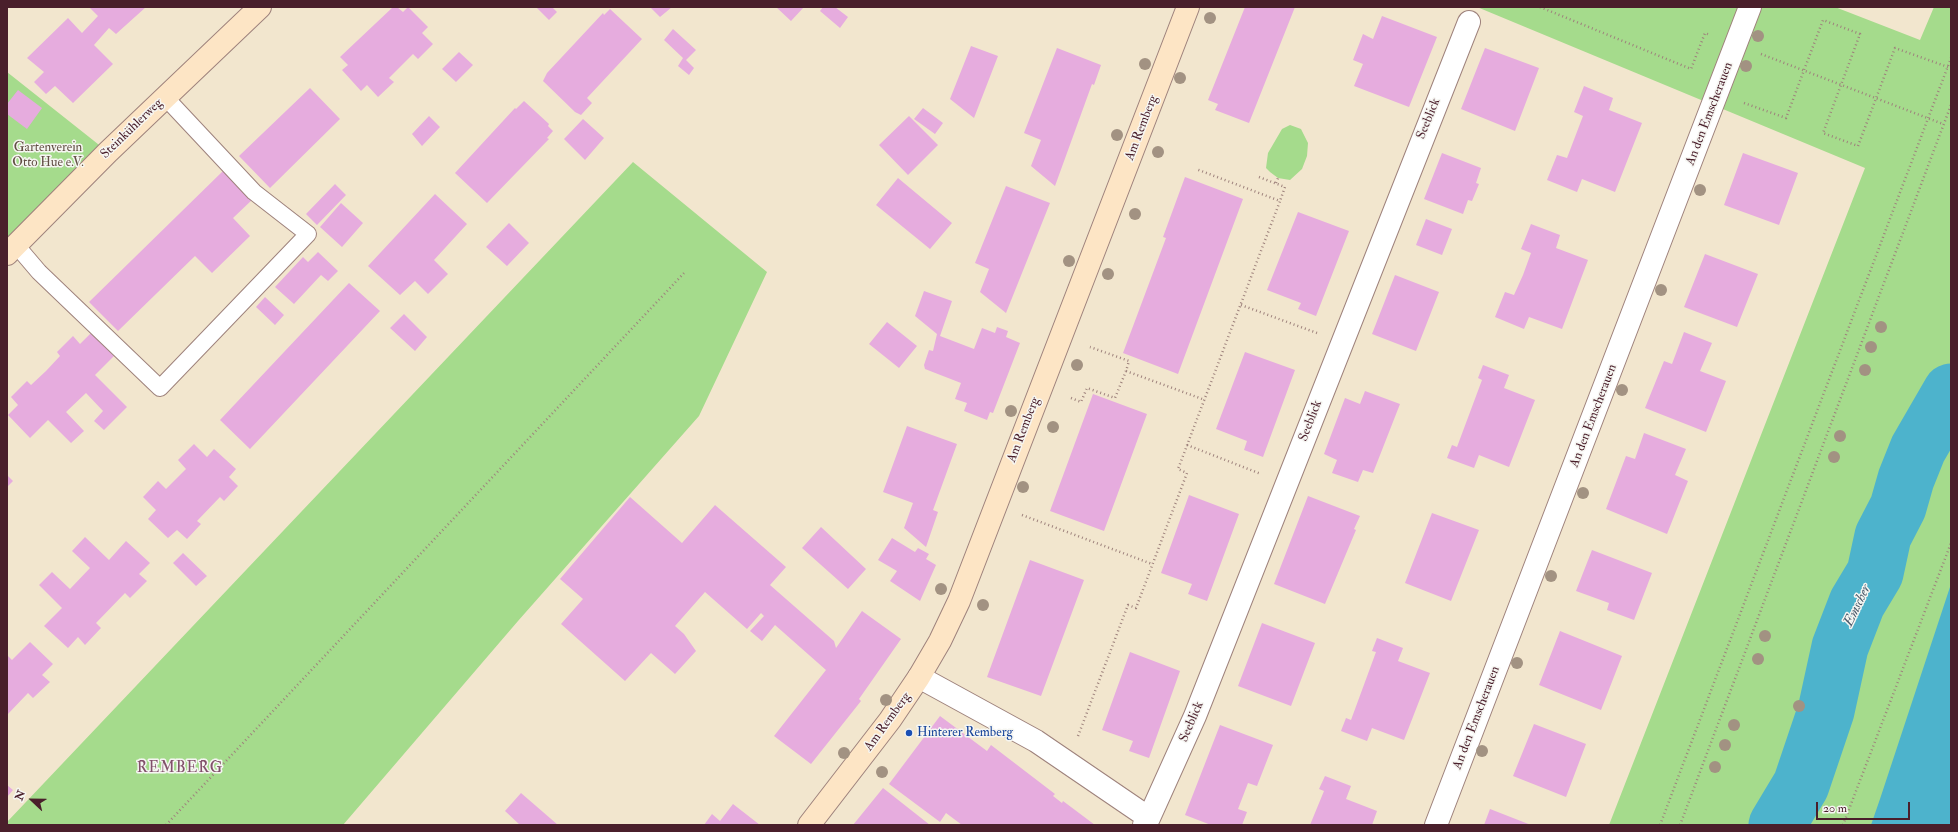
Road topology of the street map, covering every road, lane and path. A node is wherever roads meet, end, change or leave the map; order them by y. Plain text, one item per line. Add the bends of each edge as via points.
1 (260, 7) edge
2 (1188, 7) edge
3 (1540, 7) edge
4 (1750, 7) edge
5 (1468, 22) dead end
6 (1715, 37) dead end
7 (1756, 52) dead end
8 (1951, 58) edge
9 (1948, 67) junction
10 (1804, 70) junction
11 (1841, 84) junction
12 (165, 97) junction
13 (1876, 98) junction
14 (1744, 103) dead end
15 (1951, 105) edge
16 (1928, 117) junction
17 (1944, 124) junction
18 (1196, 170) dead end
19 (1259, 177) dead end
20 (1278, 178) dead end
21 (1276, 183) junction
22 (1280, 201) junction
23 (12, 249) edge
24 (685, 272) dead end
25 (1241, 305) junction
26 (1342, 342) junction
27 (1090, 347) dead end
28 (1126, 370) junction
29 (1071, 398) dead end
30 (1205, 400) junction
31 (1187, 446) junction
32 (1286, 484) junction
33 (995, 506) junction
34 (1951, 543) edge
35 (1152, 564) junction
36 (919, 677) junction
37 (1068, 763) junction
38 (1146, 821) edge
39 (166, 825) edge
40 (809, 825) edge
41 (1436, 825) edge
42 (1660, 825) edge
43 (1680, 825) edge
44 (1843, 825) edge

1 - 12 street, Steinkühlerweg
2 - 33 street, Am Remberg
3 - 6 path via 1691,69 1705,33
4 - 41 street, An den Emscherauen
5 - 26 street, Seeblick
7 - 10 path
8 - 9 path
9 - 13 path via 1895,48
9 - 16 path
10 - 11 path
10 - 11 path via 1823,20 1860,34
10 - 14 path via 1786,118
11 - 13 path
11 - 13 path via 1823,133 1830,136 1858,146
12 - 23 street, Steinkühlerweg
12 - 23 lane via 254,192 308,234 160,388
13 - 16 path
15 - 17 path
16 - 17 path
16 - 42 path
17 - 43 path
18 - 22 path
19 - 21 path
20 - 21 path
21 - 22 path via 1285,187
22 - 25 path
24 - 39 path
25 - 26 path
25 - 30 path
26 - 32 street, Seeblick
27 - 28 path via 1129,361
28 - 29 path via 1115,398 1087,388 1081,402
28 - 30 path
30 - 31 path
31 - 32 path
31 - 35 path via 1178,469 1187,473
32 - 38 street, Seeblick via 1195,716
33 - 35 path
33 - 36 street, Am Remberg via 959,601
34 - 44 path
35 - 37 path via 1136,608 1128,605
36 - 37 street, Seeblick via 1036,741
36 - 40 street, Am Remberg via 890,720
37 - 38 street, Seeblick

